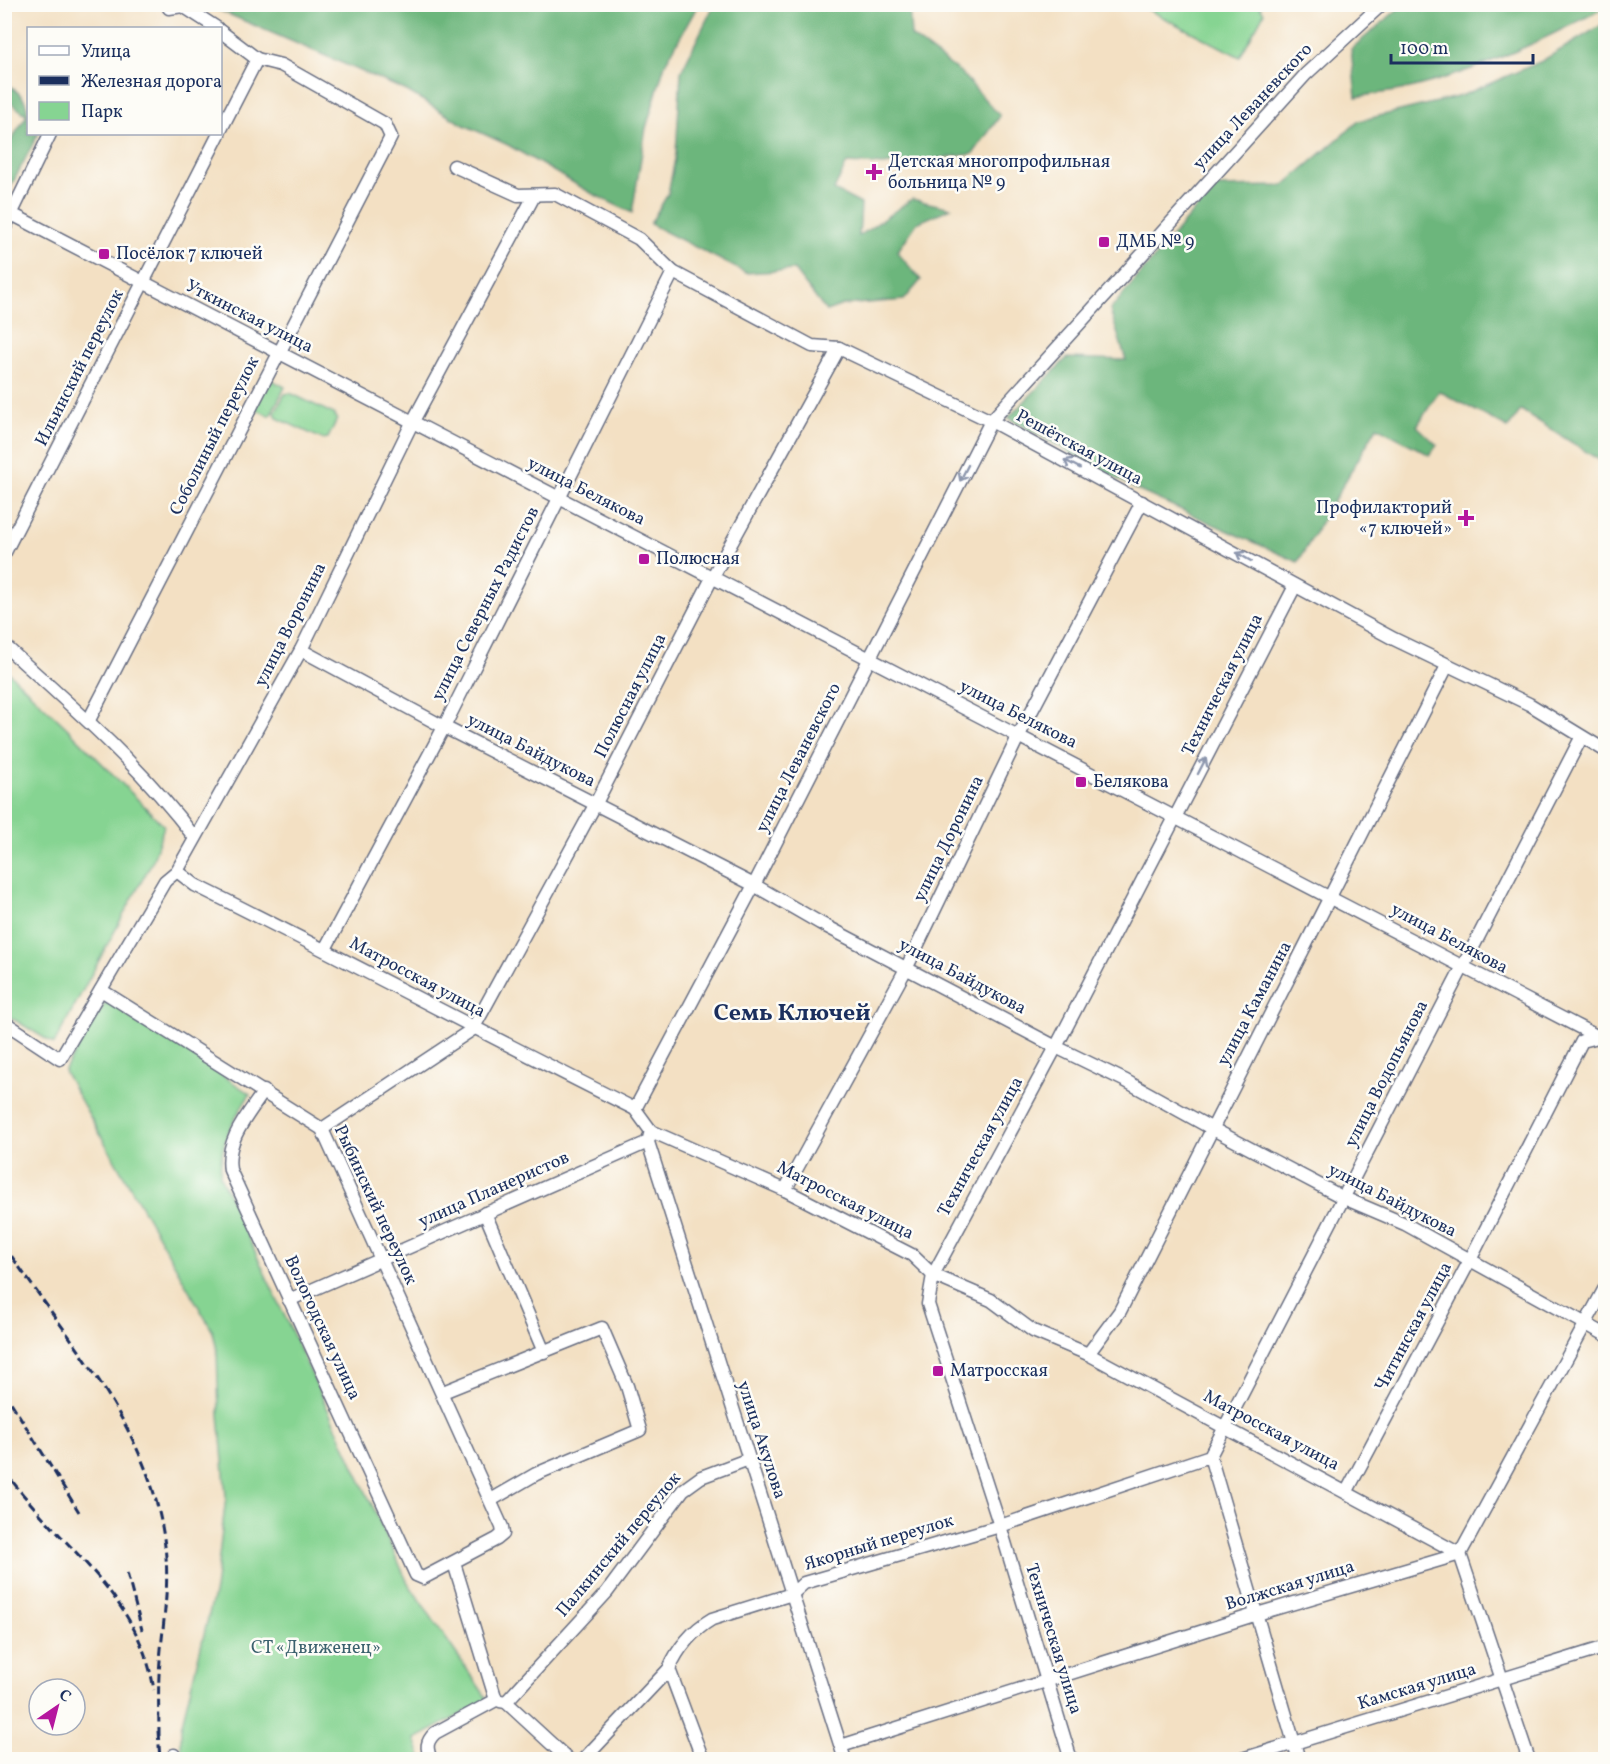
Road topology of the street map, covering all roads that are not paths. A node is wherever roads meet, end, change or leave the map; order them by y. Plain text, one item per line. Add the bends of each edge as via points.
1 (1382, 4) edge
2 (169, 8) dead end
3 (214, 27) edge
4 (222, 32) edge
5 (257, 59) junction
6 (222, 128) edge
7 (49, 135) edge
8 (218, 135) edge
9 (454, 166) dead end
10 (534, 196) junction
11 (8, 212) edge
12 (4, 229) edge
13 (673, 272) junction
14 (144, 283) junction
15 (839, 348) junction
16 (278, 353) junction
17 (991, 421) junction
18 (412, 423) junction
19 (559, 499) junction
20 (1142, 502) junction
21 (4, 554) edge
22 (712, 578) junction
23 (1295, 586) junction
24 (4, 645) edge
25 (301, 650) junction
26 (869, 660) junction
27 (1447, 666) junction
28 (89, 720) junction
29 (444, 727) junction
30 (1019, 735) junction
31 (1581, 738) junction
32 (1605, 751) edge
33 (596, 805) junction
34 (1175, 818) junction
35 (195, 838) junction
36 (177, 871) junction
37 (754, 885) junction
38 (1332, 897) junction
39 (325, 949) junction
40 (907, 967) junction
41 (1463, 968) junction
42 (101, 990) junction
43 (4, 1022) edge
44 (473, 1029) junction
45 (1604, 1038) edge
46 (1056, 1047) junction
47 (264, 1091) junction
48 (635, 1109) junction
49 (1210, 1128) junction
50 (322, 1129) junction
51 (650, 1137) junction
52 (786, 1190) junction
53 (1344, 1198) junction
54 (485, 1214) junction
55 (380, 1259) junction
56 (1469, 1262) junction
57 (933, 1275) junction
58 (1605, 1286) edge
59 (289, 1300) junction
60 (1585, 1325) junction
61 (1605, 1335) edge
62 (544, 1352) junction
63 (1088, 1354) junction
64 (443, 1392) junction
65 (1223, 1426) junction
66 (1210, 1456) junction
67 (749, 1459) junction
68 (1347, 1491) junction
69 (490, 1500) junction
70 (1000, 1526) junction
71 (1460, 1554) junction
72 (454, 1563) junction
73 (792, 1594) junction
74 (1257, 1614) junction
75 (1605, 1647) edge
76 (669, 1669) junction
77 (1504, 1680) junction
78 (1046, 1682) junction
79 (501, 1701) junction
80 (1294, 1742) junction
81 (841, 1746) junction
82 (431, 1760) edge
83 (569, 1760) edge
84 (583, 1760) edge
85 (703, 1760) edge
86 (845, 1760) edge
87 (1071, 1760) edge
88 (1239, 1760) edge
89 (1299, 1760) edge
90 (1530, 1760) edge

1 - 17 street, улица Леваневского via 1306,74
2 - 3 street via 183,6
4 - 5 street
5 - 6 street, Ильинский переулок
5 - 16 street, Соболиный переулок via 281,65 385,124 391,136
7 - 11 street
8 - 14 street, Ильинский переулок
9 - 10 street, Решётская улица via 518,195
10 - 13 street, Решётская улица via 555,194 639,240
10 - 18 street, улица Воронина
11 - 12 street
11 - 14 street, Уткинская улица
13 - 15 street, Решётская улица via 812,346
13 - 19 street, улица Северных Радистов
14 - 16 street, Уткинская улица
14 - 21 street, Ильинский переулок
15 - 17 street, Решётская улица
15 - 22 street, Полюсная улица
16 - 18 street, Уткинская улица
16 - 28 street, Соболиный переулок
20 -> 17 street, Решётская улица
17 -> 26 street, улица Леваневского
18 - 19 street, улица Белякова
18 - 25 street, улица Воронина
19 - 22 street, улица Белякова
19 - 29 street, улица Северных Радистов
23 -> 20 street, Решётская улица
20 - 30 street, улица Доронина
22 - 26 street, улица Белякова
22 - 33 street, Полюсная улица
23 - 27 street, Решётская улица
34 -> 23 street, Техническая улица
24 - 28 street
25 - 29 street, улица Байдукова
25 - 35 street, улица Воронина
26 - 30 street, улица Белякова
26 - 37 street, улица Леваневского
27 - 31 street, Решётская улица via 1529,704
27 - 38 street, улица Каманина
28 - 35 street via 162,794
29 - 33 street, улица Байдукова
29 - 39 street, улица Северных Радистов
30 - 34 street, улица Белякова
30 - 40 street, улица Доронина
31 - 32 street, Решётская улица
31 - 41 street, улица Водопьянова
33 - 37 street, улица Байдукова
33 - 44 street, Полюсная улица
34 - 38 street, улица Белякова
34 - 46 street, Техническая улица
35 - 36 street, улица Воронина
36 - 39 street, Матросская улица via 195,885
36 - 42 street, улица Воронина via 165,881
37 - 40 street, улица Байдукова
37 - 48 street, улица Леваневского
38 - 41 street, улица Белякова
38 - 49 street, улица Каманина
39 - 44 street, Матросская улица
40 - 46 street, улица Байдукова
40 - 52 street, улица Доронина
41 - 45 street, улица Белякова
41 - 53 street, улица Водопьянова
42 - 43 street, улица Воронина via 60,1059
42 - 47 street, Рыбинский переулок
44 - 48 street, Матросская улица
44 - 50 street, Полюсная улица
45 - 56 street, Читинская улица via 1582,1041
46 - 49 street, улица Байдукова
46 - 57 street, Техническая улица
47 - 50 street, Рыбинский переулок
47 - 59 street, Вологодская улица via 234,1137 228,1155 230,1170
48 - 51 street, Матросская улица
49 - 53 street, улица Байдукова
49 - 63 street, улица Каманина via 1120,1311
50 - 55 street, Рыбинский переулок
51 - 52 street, Матросская улица
51 - 54 street, улица Планеристов
51 - 67 street, улица Акулова
52 - 57 street, Матросская улица via 912,1255
53 - 56 street, улица Байдукова via 1405,1224
53 - 65 street, улица Водопьянова
54 - 55 street, улица Планеристов
54 - 62 street
55 - 59 street, улица Планеристов
55 - 64 street, Рыбинский переулок
56 - 60 street, улица Байдукова
56 - 68 street, Читинская улица
57 - 63 street, Матросская улица via 991,1300 1033,1331
57 - 70 street, Техническая улица via 928,1304
58 - 60 street
59 - 72 street, Вологодская улица via 417,1575 423,1578
60 - 61 street, улица Байдукова
60 - 71 street
62 - 64 street
62 - 69 street via 602,1328 627,1386 640,1430 536,1474
63 - 65 street, Матросская улица
64 - 69 street, Рыбинский переулок
65 - 66 street
65 - 68 street, Матросская улица
66 - 70 street, Якорный переулок
66 - 74 street
67 - 73 street, улица Акулова
67 - 79 street, Палкинский переулок via 701,1477 683,1490 607,1592
68 - 71 street, Матросская улица
69 - 72 street, Рыбинский переулок via 503,1534
70 - 73 street, Якорный переулок via 804,1583
70 - 78 street, Техническая улица
71 - 74 street, Волжская улица
71 - 77 street
72 - 79 street via 476,1643
73 - 76 street, Якорный переулок via 739,1609 700,1626
73 - 81 street, улица Акулова
74 - 78 street, Волжская улица
74 - 80 street
75 - 77 street, Камская улица
76 - 84 street, Якорный переулок
76 - 85 street
77 - 80 street, Камская улица
77 - 90 street
78 - 81 street, Волжская улица
78 - 87 street, Техническая улица
79 - 82 street, Палкинский переулок via 435,1733 426,1747
79 - 83 street
80 - 88 street, Камская улица
80 - 89 street
81 - 86 street, улица Акулова

